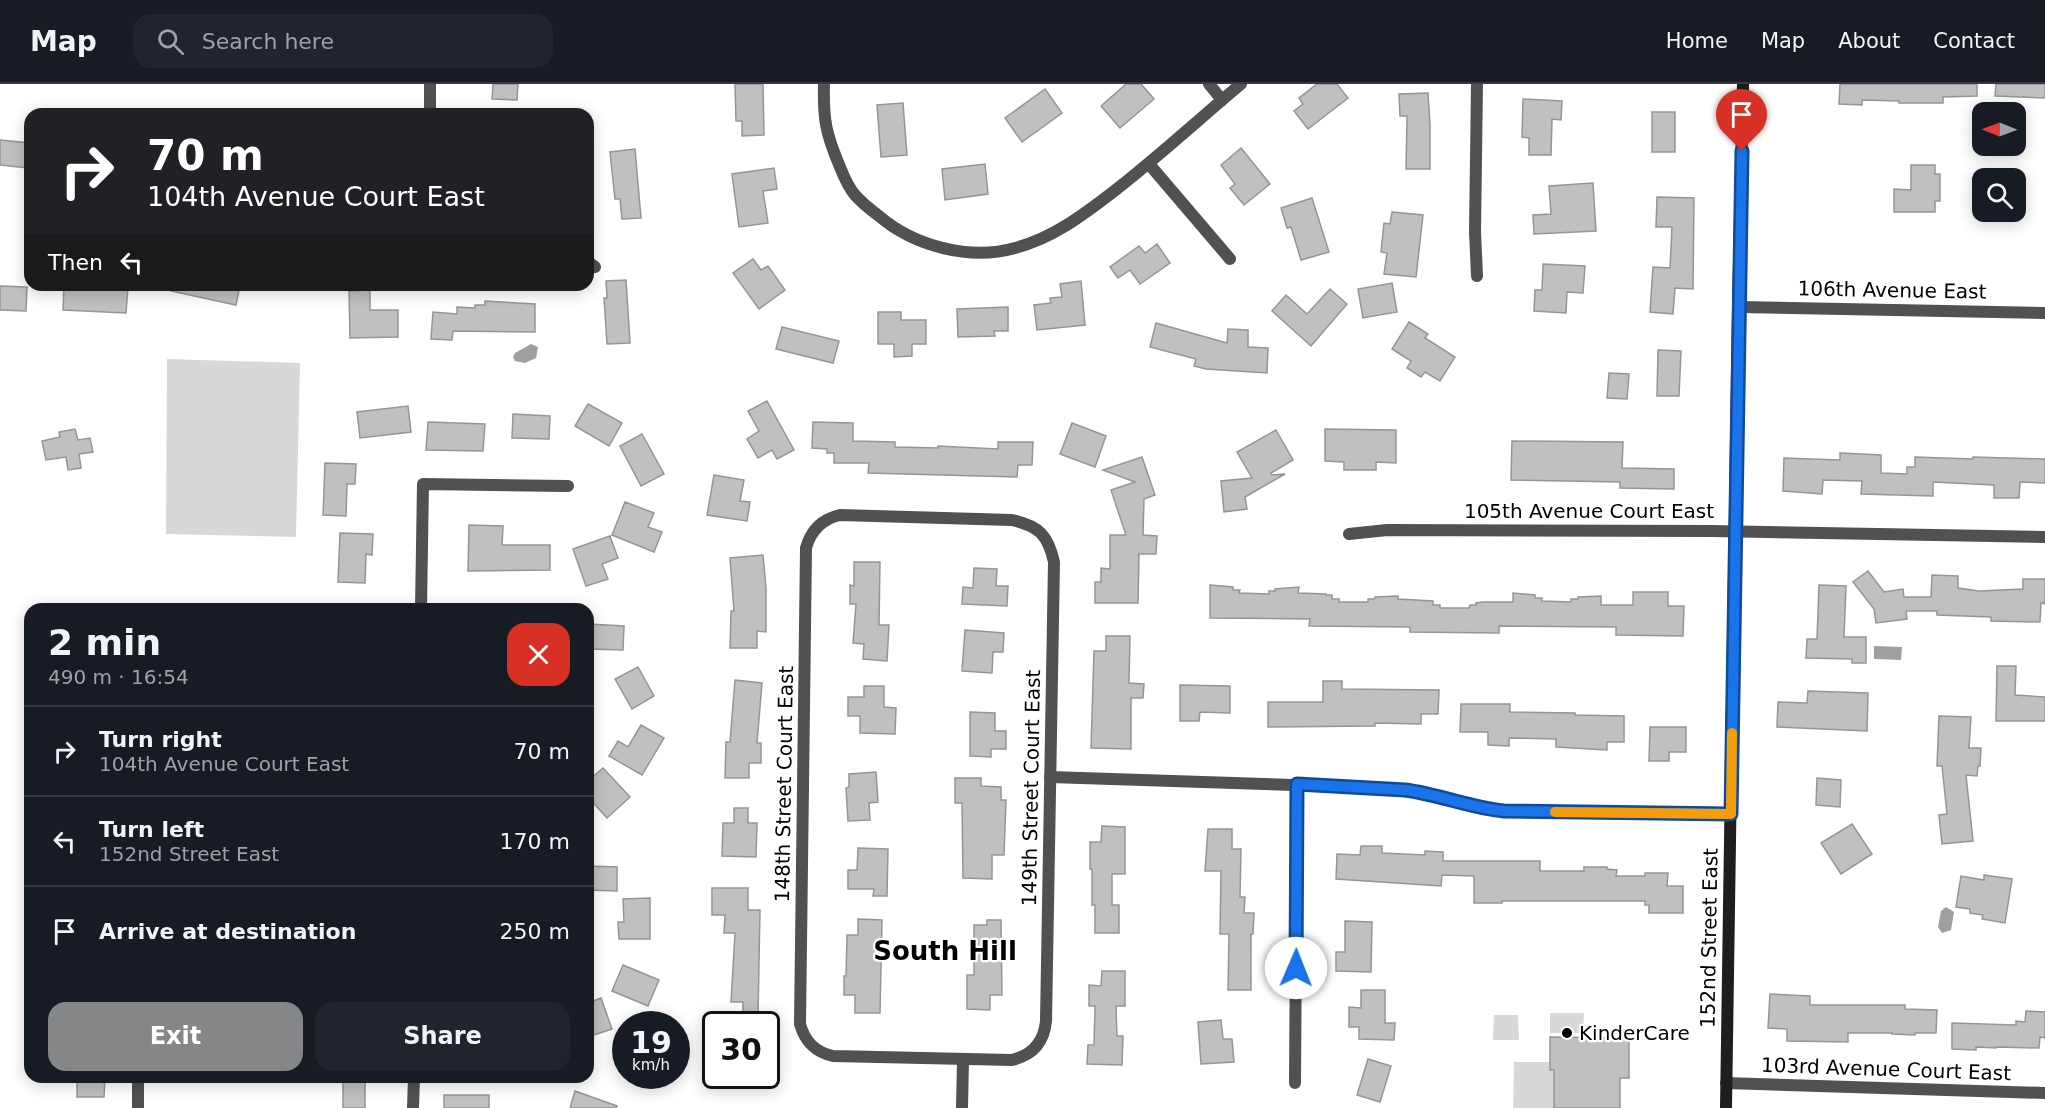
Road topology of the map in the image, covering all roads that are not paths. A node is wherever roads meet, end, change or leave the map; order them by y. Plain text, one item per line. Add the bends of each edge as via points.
1 (430, 84) edge
2 (824, 84) edge
3 (1209, 84) edge
4 (1242, 84) edge
5 (1477, 84) edge
6 (1743, 84) edge
7 (1222, 100) junction
8 (430, 108) edge
9 (1149, 164) junction
10 (1230, 259) dead end
11 (1477, 276) dead end
12 (1738, 307) junction
13 (2045, 313) edge
14 (568, 486) dead end
15 (818, 526) joint
16 (1736, 531) junction
17 (1349, 534) dead end
18 (2045, 537) edge
19 (421, 603) edge
20 (1050, 777) junction
21 (1297, 784) junction
22 (1731, 814) junction
23 (963, 1060) junction
24 (138, 1083) edge
25 (414, 1083) edge
26 (1295, 1083) dead end
27 (1726, 1083) junction
28 (2045, 1093) edge
29 (138, 1108) edge
30 (413, 1108) edge
31 (962, 1108) edge
32 (1726, 1108) edge

1 - 8 street
2 - 9 street via 827,137 846,181 861,201 902,233 946,249 995,252 1036,241 1073,223
3 - 7 street
4 - 7 street
5 - 11 street
6 - 12 main road, 152nd Street East
7 - 9 street
9 - 10 street
12 - 13 street, 106th Avenue East
12 - 16 main road, 152nd Street East
14 - 19 street via 423,484
15 - 20 street, 149th Street Court East via 840,515 989,519 1027,523 1041,533 1054,562
15 - 23 street, 148th Street Court East via 806,548 802,1033 819,1052 833,1056
16 - 17 street, 105th Avenue Court East via 1387,530
16 - 18 street, 105th Avenue Court East
16 - 22 main road, 152nd Street East
20 - 21 street
20 - 23 street, 149th Street Court East via 1043,1037 1030,1053 1012,1060
21 - 22 street via 1422,792 1504,811
21 - 26 street
22 - 27 main road, 152nd Street East
23 - 31 street
24 - 29 street
25 - 30 street
27 - 28 street, 103rd Avenue Court East
27 - 32 main road, 152nd Street East

